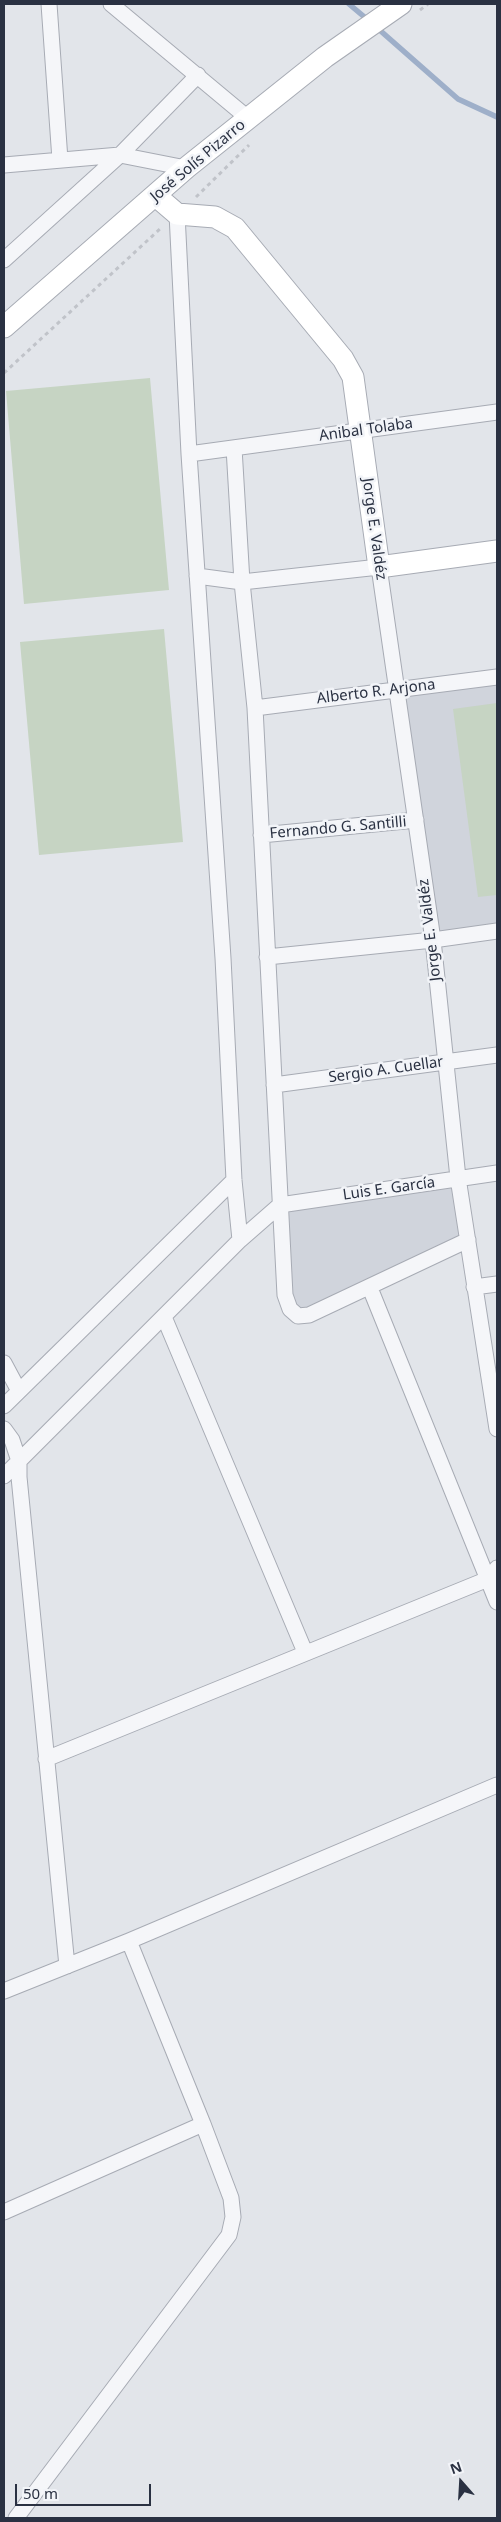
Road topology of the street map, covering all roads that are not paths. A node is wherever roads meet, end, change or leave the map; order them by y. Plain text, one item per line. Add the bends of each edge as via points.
1 (49, 4) edge
2 (111, 4) edge
3 (401, 4) edge
4 (198, 75) junction
5 (249, 119) junction
6 (120, 155) junction
7 (60, 160) junction
8 (4, 165) edge
9 (186, 168) junction
10 (156, 196) junction
11 (177, 214) junction
12 (4, 260) edge
13 (4, 328) edge
14 (497, 412) edge
15 (359, 430) junction
16 (234, 448) junction
17 (189, 454) junction
18 (497, 551) edge
19 (379, 567) junction
20 (197, 576) junction
21 (242, 582) junction
22 (497, 677) edge
23 (397, 689) junction
24 (255, 708) junction
25 (416, 820) junction
26 (261, 835) junction
27 (497, 931) edge
28 (433, 940) junction
29 (267, 957) junction
30 (497, 1055) edge
31 (444, 1062) junction
32 (274, 1085) junction
33 (497, 1173) edge
34 (458, 1178) junction
35 (234, 1180) junction
36 (280, 1205) junction
37 (240, 1240) junction
38 (468, 1240) junction
39 (497, 1284) edge
40 (474, 1287) junction
41 (370, 1288) junction
42 (164, 1317) junction
43 (4, 1363) edge
44 (19, 1391) junction
45 (4, 1406) edge
46 (496, 1421) edge
47 (4, 1429) edge
48 (20, 1461) junction
49 (4, 1476) edge
50 (492, 1573) edge
51 (497, 1602) edge
52 (305, 1652) junction
53 (46, 1760) junction
54 (497, 1785) edge
55 (129, 1941) junction
56 (67, 1966) junction
57 (4, 1991) edge
58 (203, 2124) junction
59 (4, 2212) edge
60 (16, 2518) edge

1 - 7 street
2 - 4 street
3 - 5 street, José Solís Pizarro via 325,57
4 - 5 street
4 - 6 street
5 - 9 street, José Solís Pizarro
6 - 7 street
6 - 9 street
6 - 12 street
7 - 8 street
9 - 10 street, José Solís Pizarro
10 - 11 street
10 - 13 street, José Solís Pizarro
11 - 15 street, Jorge E. Valdéz via 215,217 235,228 343,359 353,377
11 - 17 street
14 - 15 street, Anibal Tolaba
15 - 16 street, Anibal Tolaba
15 - 19 street, Jorge E. Valdéz
16 - 17 street, Anibal Tolaba
16 - 21 street
17 - 20 street
18 - 19 street
19 - 21 street
19 - 23 street, Jorge E. Valdéz
20 - 21 street
20 - 35 street via 223,958
21 - 24 street
22 - 23 street, Alberto R. Arjona
23 - 24 street, Alberto R. Arjona
23 - 25 street, Jorge E. Valdéz
24 - 26 street
25 - 26 street, Fernando G. Santilli
25 - 28 street, Jorge E. Valdéz
26 - 29 street
27 - 28 street
28 - 29 street
28 - 31 street, Jorge E. Valdéz
29 - 32 street
30 - 31 street, Sergio A. Cuellar
31 - 32 street, Sergio A. Cuellar
31 - 34 street, Jorge E. Valdéz
32 - 36 street
33 - 34 street, Luis E. García
34 - 36 street, Luis E. García
34 - 38 street, Jorge E. Valdéz
35 - 37 street
35 - 44 street
36 - 37 street
36 - 41 street via 285,1295 290,1309 298,1316 309,1316
37 - 42 street
38 - 40 street, Jorge E. Valdéz
38 - 41 street
39 - 40 street
40 - 46 street, Jorge E. Valdéz
41 - 50 street
42 - 48 street
42 - 52 street
43 - 44 street
44 - 45 street
47 - 48 street
48 - 49 street
48 - 53 street
50 - 51 street
50 - 52 street
52 - 53 street
53 - 56 street
54 - 55 street
55 - 56 street
55 - 58 street
56 - 57 street
58 - 59 street
58 - 60 street via 231,2198 233,2217 229,2236

